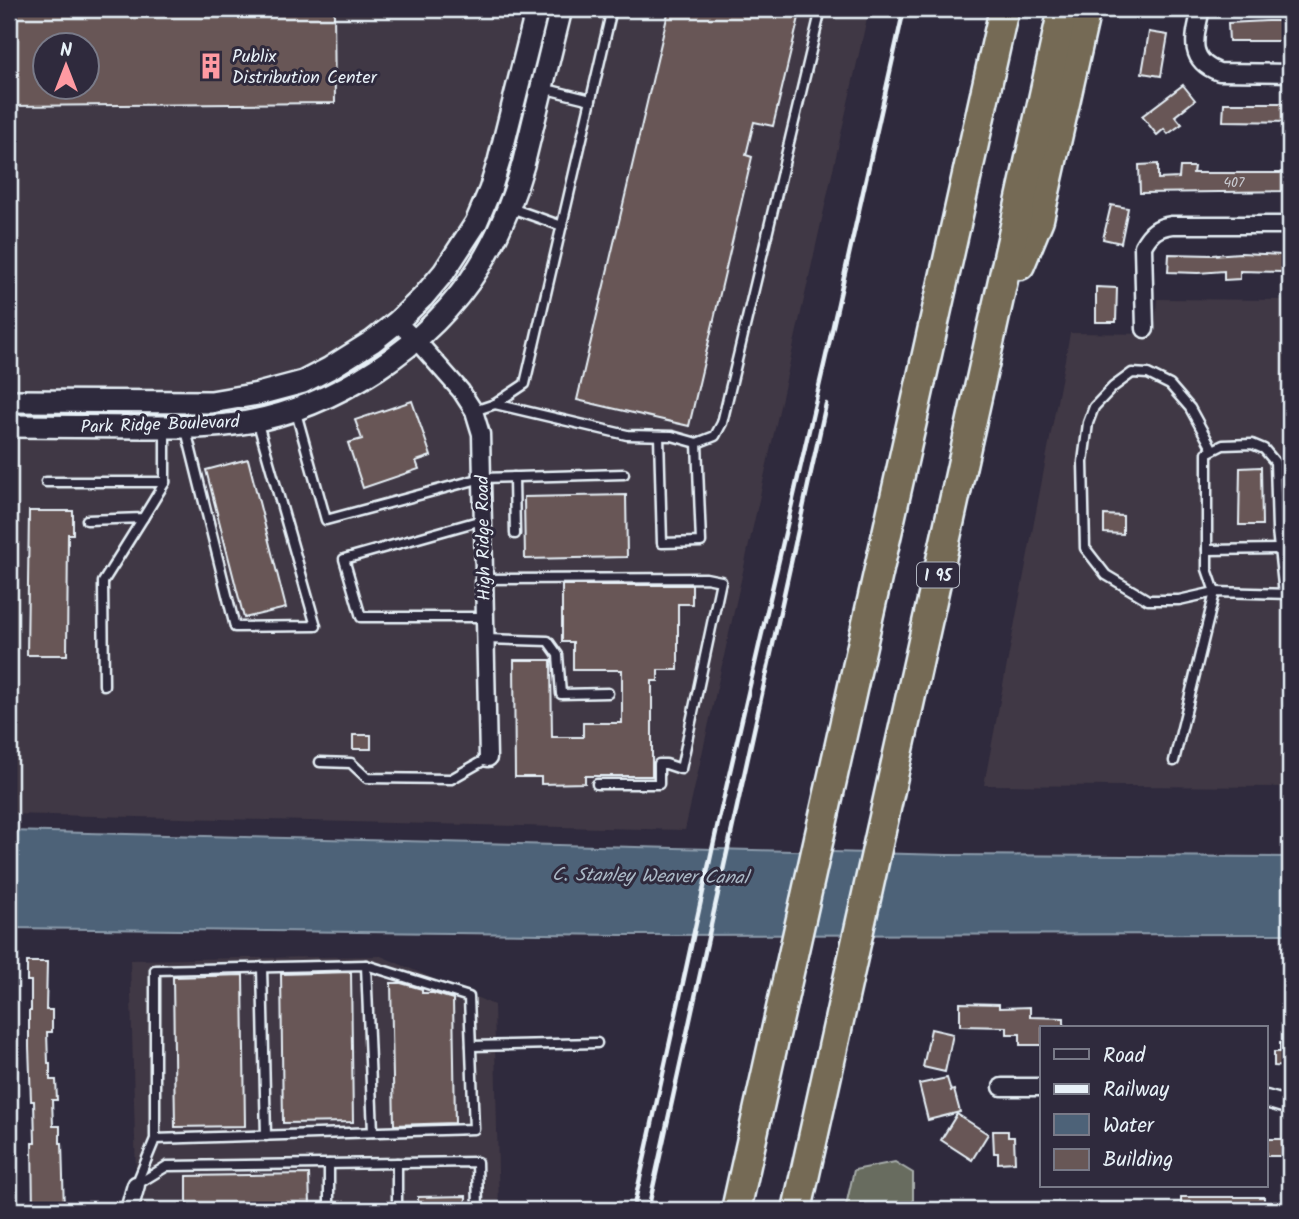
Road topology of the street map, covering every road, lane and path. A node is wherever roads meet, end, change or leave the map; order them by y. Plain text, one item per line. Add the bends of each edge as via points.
1 (537, 9) edge
2 (561, 9) edge
3 (612, 9) edge
4 (821, 9) edge
5 (1004, 9) edge
6 (1063, 9) edge
7 (1086, 9) edge
8 (1201, 9) edge
9 (1290, 72) edge
10 (542, 88) junction
11 (591, 100) junction
12 (487, 197) junction
13 (509, 207) junction
14 (1290, 225) edge
15 (562, 226) junction
16 (397, 322) junction
17 (1145, 329) dead end
18 (991, 335) junction
19 (416, 340) junction
20 (9, 401) edge
21 (186, 402) junction
22 (495, 404) junction
23 (295, 410) junction
24 (474, 411) junction
25 (257, 420) junction
26 (9, 426) edge
27 (175, 427) junction
28 (659, 436) junction
29 (697, 443) junction
30 (1213, 450) junction
31 (624, 474) dead end
32 (514, 477) junction
33 (482, 478) junction
34 (47, 482) dead end
35 (165, 482) junction
36 (143, 518) junction
37 (87, 520) dead end
38 (483, 520) junction
39 (515, 534) dead end
40 (1278, 549) junction
41 (1207, 550) junction
42 (484, 579) junction
43 (1215, 592) junction
44 (1287, 594) edge
45 (485, 617) junction
46 (486, 639) junction
47 (104, 685) dead end
48 (608, 693) dead end
49 (488, 758) joint
50 (1174, 761) dead end
51 (320, 762) dead end
52 (597, 784) dead end
53 (366, 965) junction
54 (262, 967) junction
55 (597, 1043) dead end
56 (471, 1046) junction
57 (1002, 1087) dead end
58 (1040, 1087) edge
59 (1268, 1100) edge
60 (1290, 1106) edge
61 (373, 1132) junction
62 (266, 1136) junction
63 (155, 1139) junction
64 (397, 1163) junction
65 (329, 1164) junction
66 (136, 1185) junction
67 (129, 1210) edge
68 (329, 1210) edge
69 (397, 1210) edge
70 (478, 1210) edge
71 (736, 1210) edge
72 (797, 1210) edge

1 - 12 street
2 - 10 street
3 - 11 lane
4 - 29 lane via 722,423 715,436
5 - 71 highway
6 - 18 highway, I 95
7 - 18 highway via 1039,219
8 - 9 street via 1195,46 1210,69
10 - 11 lane
10 - 13 street
11 - 15 lane
12 - 13 street
12 - 16 street via 444,272
13 - 15 lane
13 - 19 street via 464,289
14 - 17 street via 1172,225 1154,231 1143,246
15 - 22 lane via 525,384
16 - 19 street, High Ridge Road
16 - 21 street, Park Ridge Boulevard via 355,353 303,382 258,394
18 - 72 highway, I 95
19 - 23 street, Park Ridge Boulevard via 352,384
19 - 24 street, High Ridge Road
20 - 21 street, Park Ridge Boulevard
21 - 27 street
22 - 24 lane
22 - 28 lane via 627,435
23 - 25 street, Park Ridge Boulevard
23 - 33 lane via 326,520
24 - 33 street, High Ridge Road via 481,434
25 - 27 street, Park Ridge Boulevard
25 - 27 lane via 316,626 235,627
26 - 27 street, Park Ridge Boulevard
27 - 35 lane
28 - 29 lane
28 - 29 lane via 662,543 701,542
30 - 40 lane via 1223,444 1252,444 1275,462
30 - 41 lane via 1208,453
30 - 43 lane via 1191,408 1170,385 1149,373 1132,373 1094,407 1083,462 1085,548 1106,575 1149,600 1180,600
31 - 32 lane
32 - 33 lane
32 - 39 lane
33 - 38 street, High Ridge Road
34 - 35 lane
35 - 36 lane
36 - 37 lane
36 - 47 lane via 103,582
38 - 42 street, High Ridge Road
38 - 45 lane via 344,559 361,618
40 - 41 lane
40 - 44 lane
41 - 43 lane via 1207,569
42 - 45 street, High Ridge Road
42 - 52 lane via 721,581 681,769 659,764 659,784
43 - 44 lane
43 - 50 lane
45 - 46 street, High Ridge Road
46 - 48 lane via 548,640 558,655 561,694
46 - 49 street, High Ridge Road
49 - 51 lane via 451,779 367,778 351,763
53 - 54 lane
53 - 56 lane via 469,996
53 - 61 lane
54 - 62 lane
54 - 63 lane via 155,970
55 - 56 lane
56 - 61 lane via 474,1129
57 - 58 street
59 - 60 street
61 - 62 lane
62 - 63 lane
63 - 66 lane
64 - 65 lane
64 - 69 lane
64 - 70 lane via 477,1162
65 - 66 lane via 167,1166
65 - 68 lane
66 - 67 street

